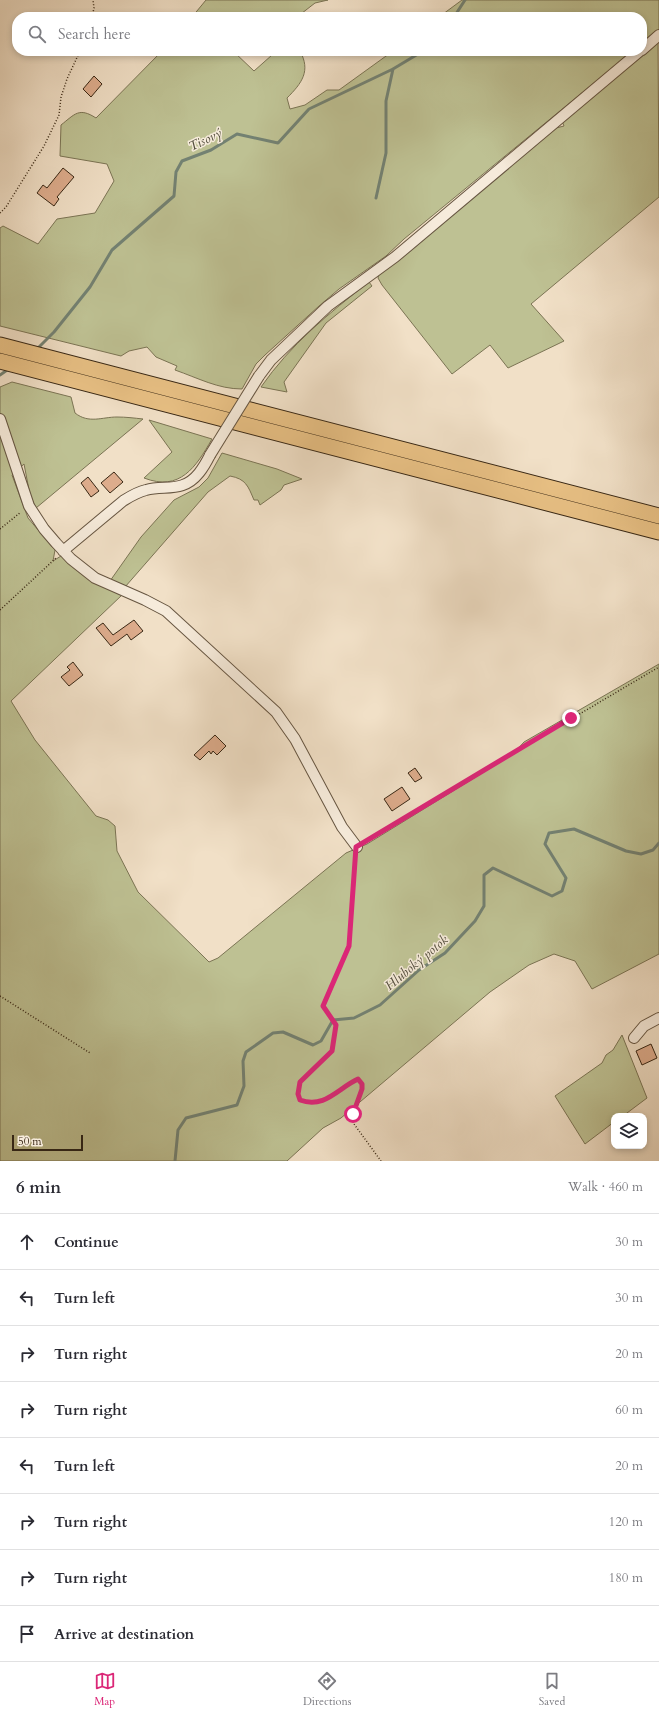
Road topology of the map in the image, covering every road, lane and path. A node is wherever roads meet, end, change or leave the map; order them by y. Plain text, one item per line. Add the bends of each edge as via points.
1 (93, 0) edge
2 (93, 12) edge
3 (659, 35) edge
4 (647, 45) edge
5 (78, 56) edge
6 (634, 56) edge
7 (0, 213) edge
8 (0, 345) edge
9 (0, 361) edge
10 (0, 420) edge
11 (29, 506) junction
12 (659, 516) edge
13 (0, 529) edge
14 (659, 532) edge
15 (63, 551) junction
16 (0, 610) edge
17 (659, 667) edge
18 (356, 847) junction
19 (0, 996) edge
20 (659, 1018) edge
21 (634, 1038) dead end
22 (90, 1053) dead end
23 (381, 1161) edge

1 - 2 path
3 - 4 street
5 - 7 path via 66,79 59,115 44,146
6 - 15 street, bridge via 395,257 328,306 271,360 198,474 176,488 147,489 123,500
8 - 12 highway
9 - 14 highway
10 - 11 street
11 - 13 path
11 - 15 street
15 - 16 path
15 - 18 street via 95,578 166,612 276,712 295,739 342,827
17 - 18 path
18 - 23 path via 349,946 323,1006 336,1025 332,1051 300,1082 298,1094 300,1100 309,1103 326,1100 358,1079 362,1089 353,1114 354,1124
19 - 22 path
20 - 21 street via 644,1026

